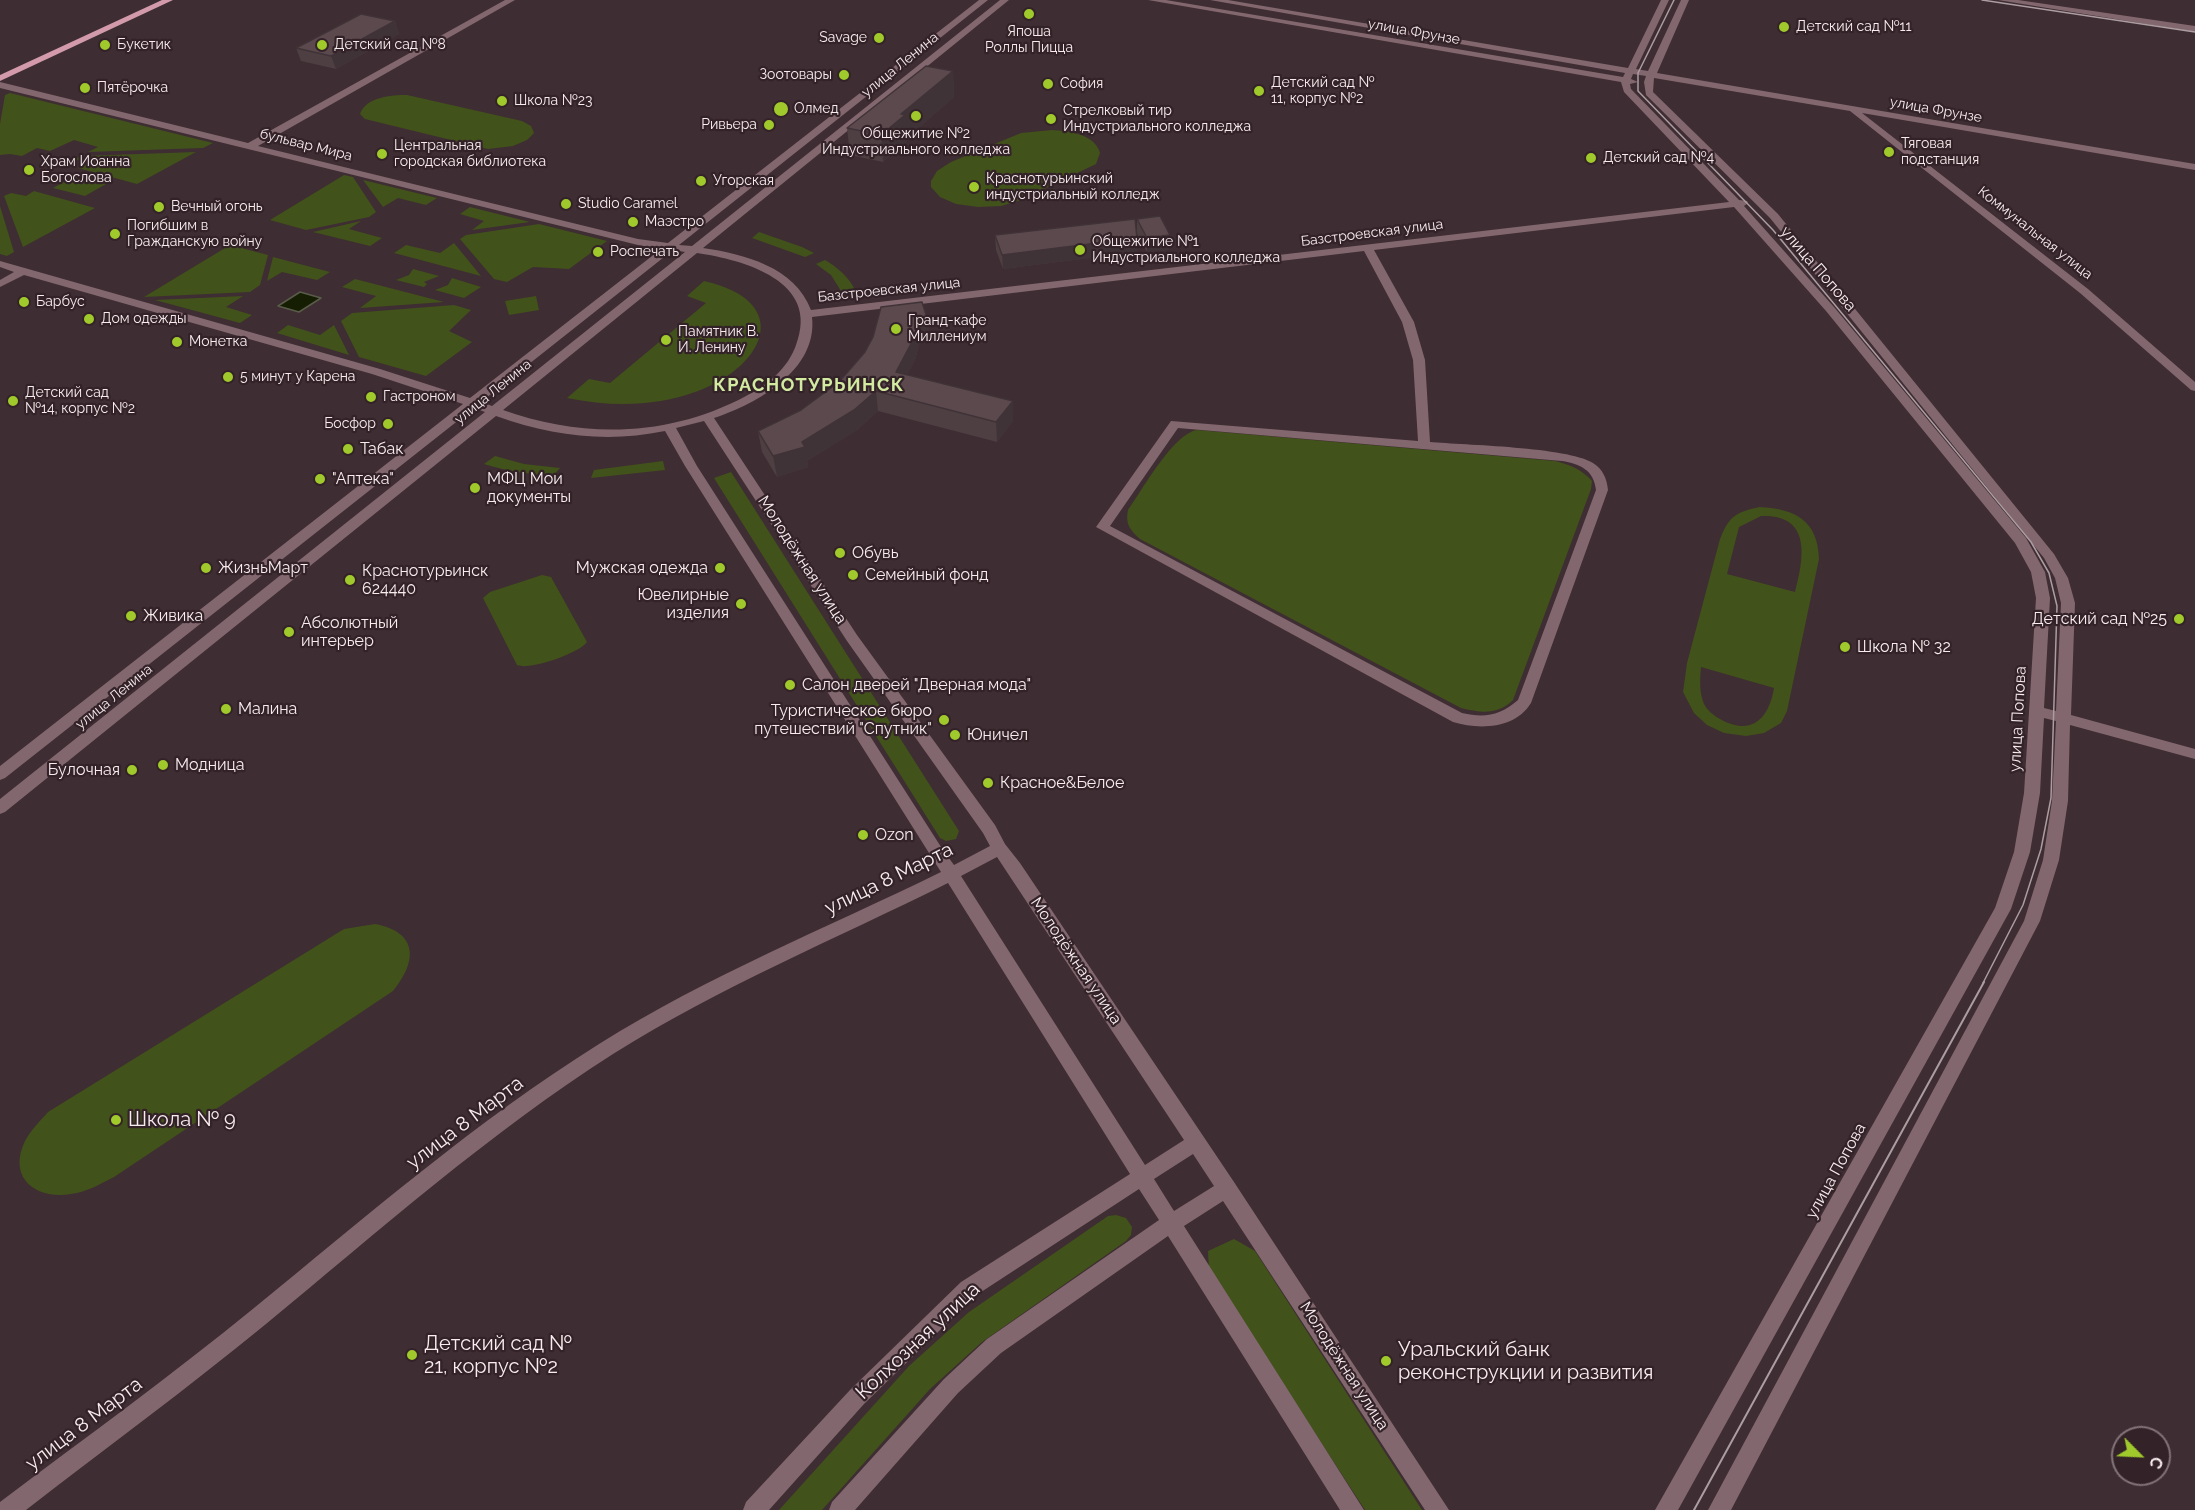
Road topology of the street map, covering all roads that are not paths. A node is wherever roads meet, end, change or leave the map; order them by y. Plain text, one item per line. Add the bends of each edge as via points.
1 (169, 0) edge
2 (511, 0) edge
3 (984, 0) edge
4 (1005, 0) edge
5 (1152, 0) edge
6 (1214, 0) edge
7 (1665, 0) edge
8 (1686, 0) edge
9 (2002, 0) edge
10 (2195, 29) edge
11 (1627, 77) junction
12 (1650, 79) junction
13 (2, 83) edge
14 (1851, 109) junction
15 (250, 146) junction
16 (2195, 167) edge
17 (1761, 201) junction
18 (1737, 204) junction
19 (696, 226) junction
20 (717, 231) junction
21 (669, 248) junction
22 (1368, 249) junction
23 (692, 251) junction
24 (0, 264) edge
25 (23, 271) junction
26 (0, 284) edge
27 (807, 314) junction
28 (2195, 388) edge
29 (473, 402) junction
30 (493, 411) junction
31 (707, 417) junction
32 (442, 427) junction
33 (669, 427) junction
34 (465, 434) junction
35 (1424, 444) junction
36 (2037, 711) junction
37 (2063, 718) junction
38 (2195, 754) edge
39 (0, 774) edge
40 (0, 808) edge
41 (999, 848) junction
42 (952, 874) junction
43 (1196, 1142) junction
44 (1143, 1177) junction
45 (1227, 1188) junction
46 (1171, 1222) junction
47 (8, 1510) edge
48 (754, 1510) edge
49 (840, 1510) edge
50 (1353, 1510) edge
51 (1438, 1510) edge
52 (1666, 1510) edge
53 (1719, 1510) edge

1 - 13 main road
2 - 15 street
3 - 19 street, улица Ленина
4 - 20 street, улица Ленина
5 - 11 street, улица Фрунзе
6 - 11 street, улица Фрунзе
7 - 11 street
8 - 12 street
9 - 10 street
11 - 12 street, улица Фрунзе
11 - 18 street, улица Попова via 1627,90
12 - 14 street, улица Фрунзе via 1672,79
12 - 17 street, улица Попова via 1649,93
13 - 15 street, бульвар Мира
14 - 16 street, улица Фрунзе
14 - 28 street, Коммунальная улица via 2085,291
15 - 21 street, бульвар Мира
17 - 18 street, Базстроевская улица
17 - 37 street, улица Попова via 2060,572 2068,603
18 - 22 street, Базстроевская улица
18 - 36 street, улица Попова via 1830,309 2031,557 2043,598
19 - 20 street
19 - 21 street, улица Ленина
20 - 23 street, улица Ленина
21 - 23 street, бульвар Мира
21 - 29 street, улица Ленина
22 - 27 street, Базстроевская улица
22 - 35 street via 1408,322 1419,360
23 - 27 street, бульвар Мира via 749,262 777,275 797,293
23 - 30 street, улица Ленина
24 - 25 street
25 - 26 street
25 - 29 street
27 - 31 street via 801,350 783,374 753,396
29 - 30 street
29 - 32 street, улица Ленина
30 - 33 street via 574,433 621,434
30 - 34 street, улица Ленина
31 - 33 street
31 - 41 street, Молодёжная улица via 852,638
32 - 34 street
32 - 39 street, улица Ленина
33 - 42 street
34 - 40 street, улица Ленина
35 - 35 street via 1175,424 1102,527 1458,718 1491,723 1505,719 1524,703 1602,490 1602,480 1596,470 1576,459
36 - 37 street
36 - 52 street, улица Попова via 2032,793 2022,852 2003,909
37 - 38 street
37 - 53 street, улица Попова via 2060,801 2051,860 2032,921
41 - 42 street, улица 8 Марта
41 - 43 street, Молодёжная улица
42 - 44 street
42 - 47 street, улица 8 Марта via 720,985 599,1054 493,1126 241,1332
43 - 44 street, Колхозная улица
43 - 45 street, Молодёжная улица
44 - 46 street
44 - 48 street, Колхозная улица via 968,1289 857,1397
45 - 46 street
45 - 51 street, Молодёжная улица
46 - 49 street via 994,1346 951,1386
46 - 50 street

